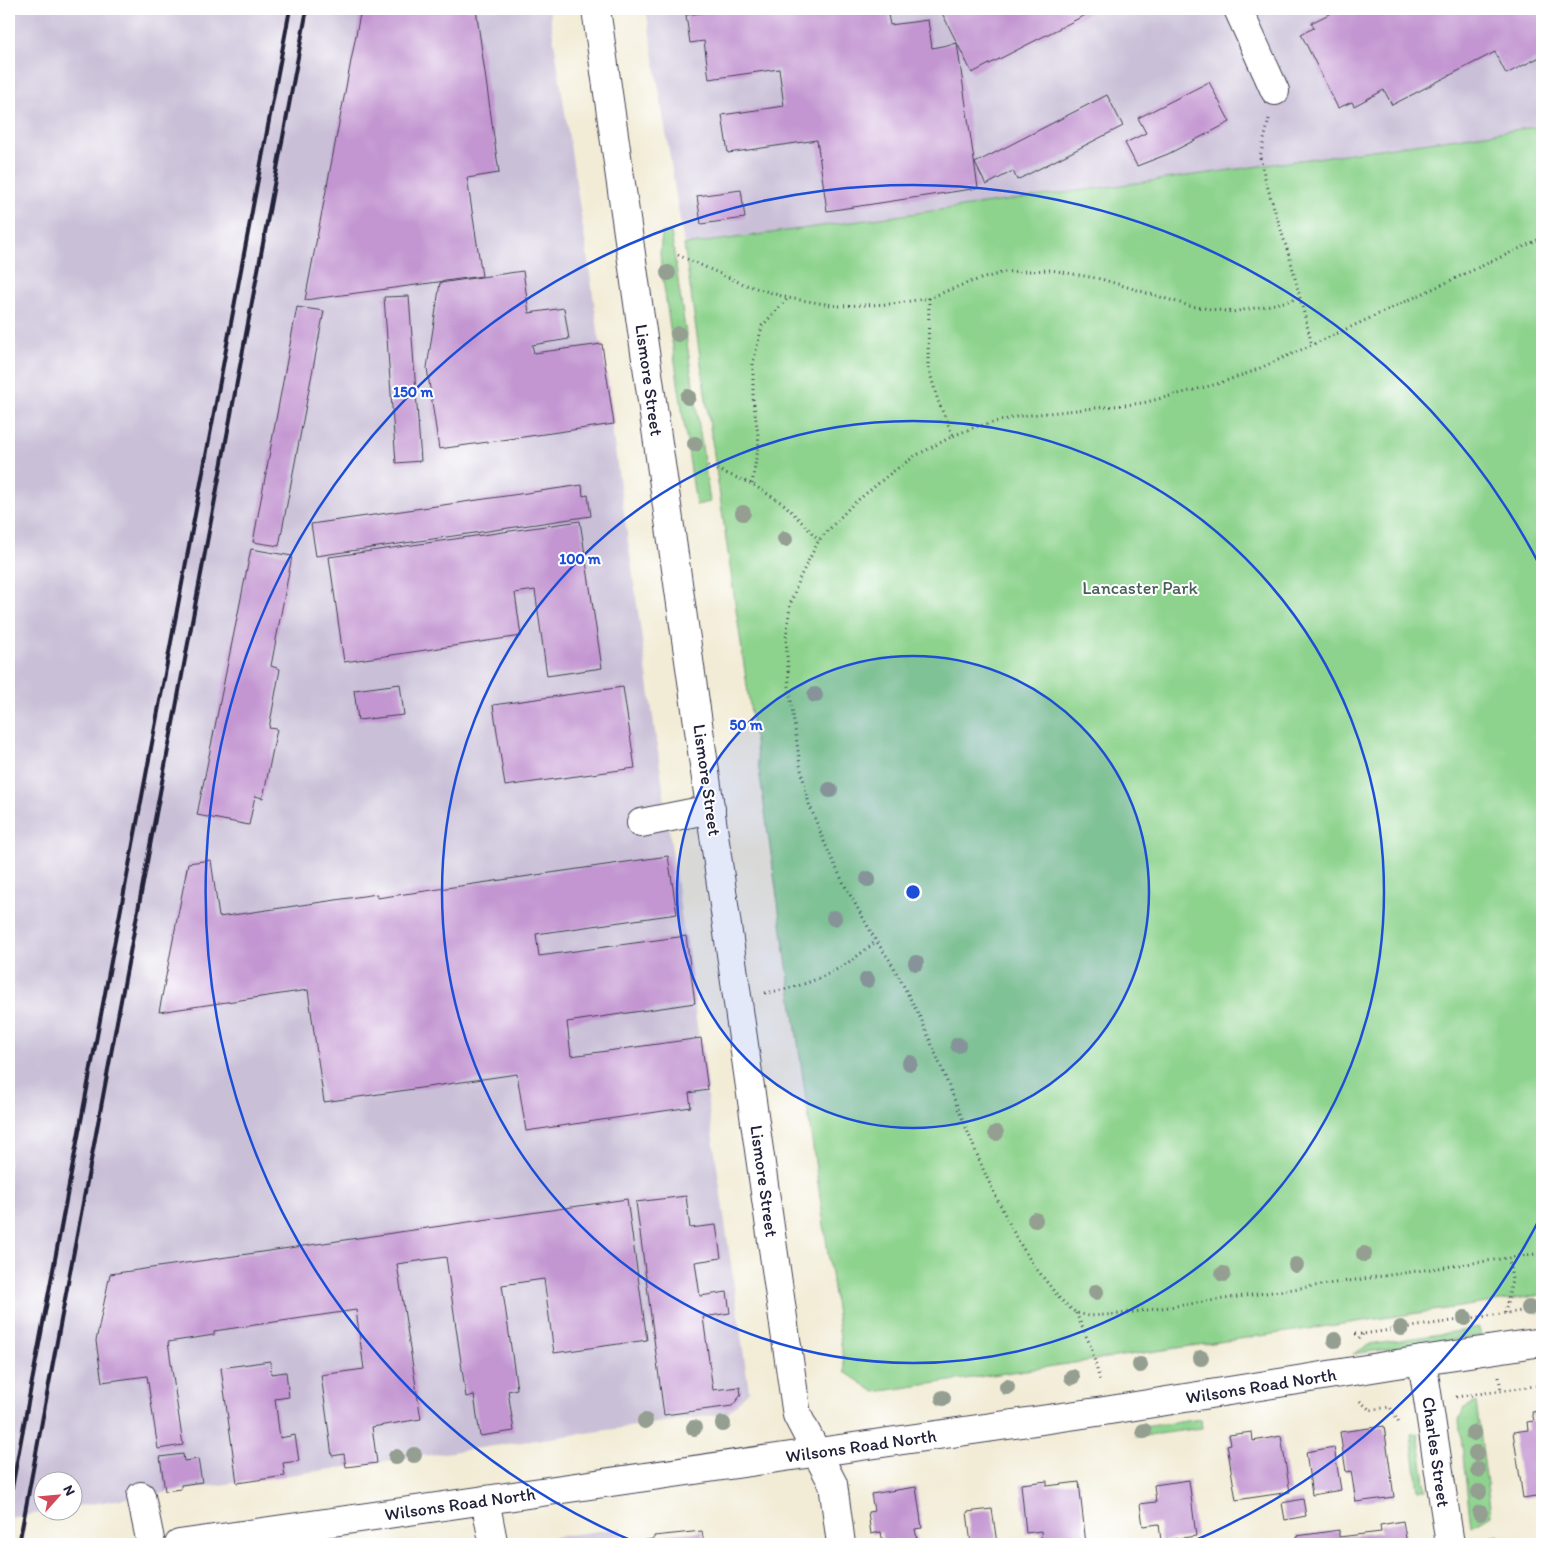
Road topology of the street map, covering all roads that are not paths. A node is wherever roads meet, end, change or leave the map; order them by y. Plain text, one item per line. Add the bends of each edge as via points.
1 (596, 9) edge
2 (1238, 9) edge
3 (1275, 91) road end
4 (711, 809) junction
5 (640, 823) dead end
6 (1542, 1342) edge
7 (1422, 1360) junction
8 (817, 1453) junction
9 (141, 1496) dead end
10 (485, 1500) junction
11 (260, 1539) edge
12 (493, 1541) dead end
13 (150, 1544) edge
14 (179, 1544) edge
15 (841, 1544) edge
16 (1450, 1544) edge

1 - 4 street, Lismore Street
2 - 3 street
4 - 5 street
4 - 8 street, Lismore Street via 796,1409
6 - 7 street, Wilsons Road North
7 - 8 street, Wilsons Road North via 1104,1412
7 - 16 street, Charles Street
8 - 10 street, Wilsons Road North
8 - 15 street, Lismore Street via 833,1484
9 - 13 street
10 - 11 street, Wilsons Road North
10 - 12 street
11 - 14 street, Wilsons Road North

